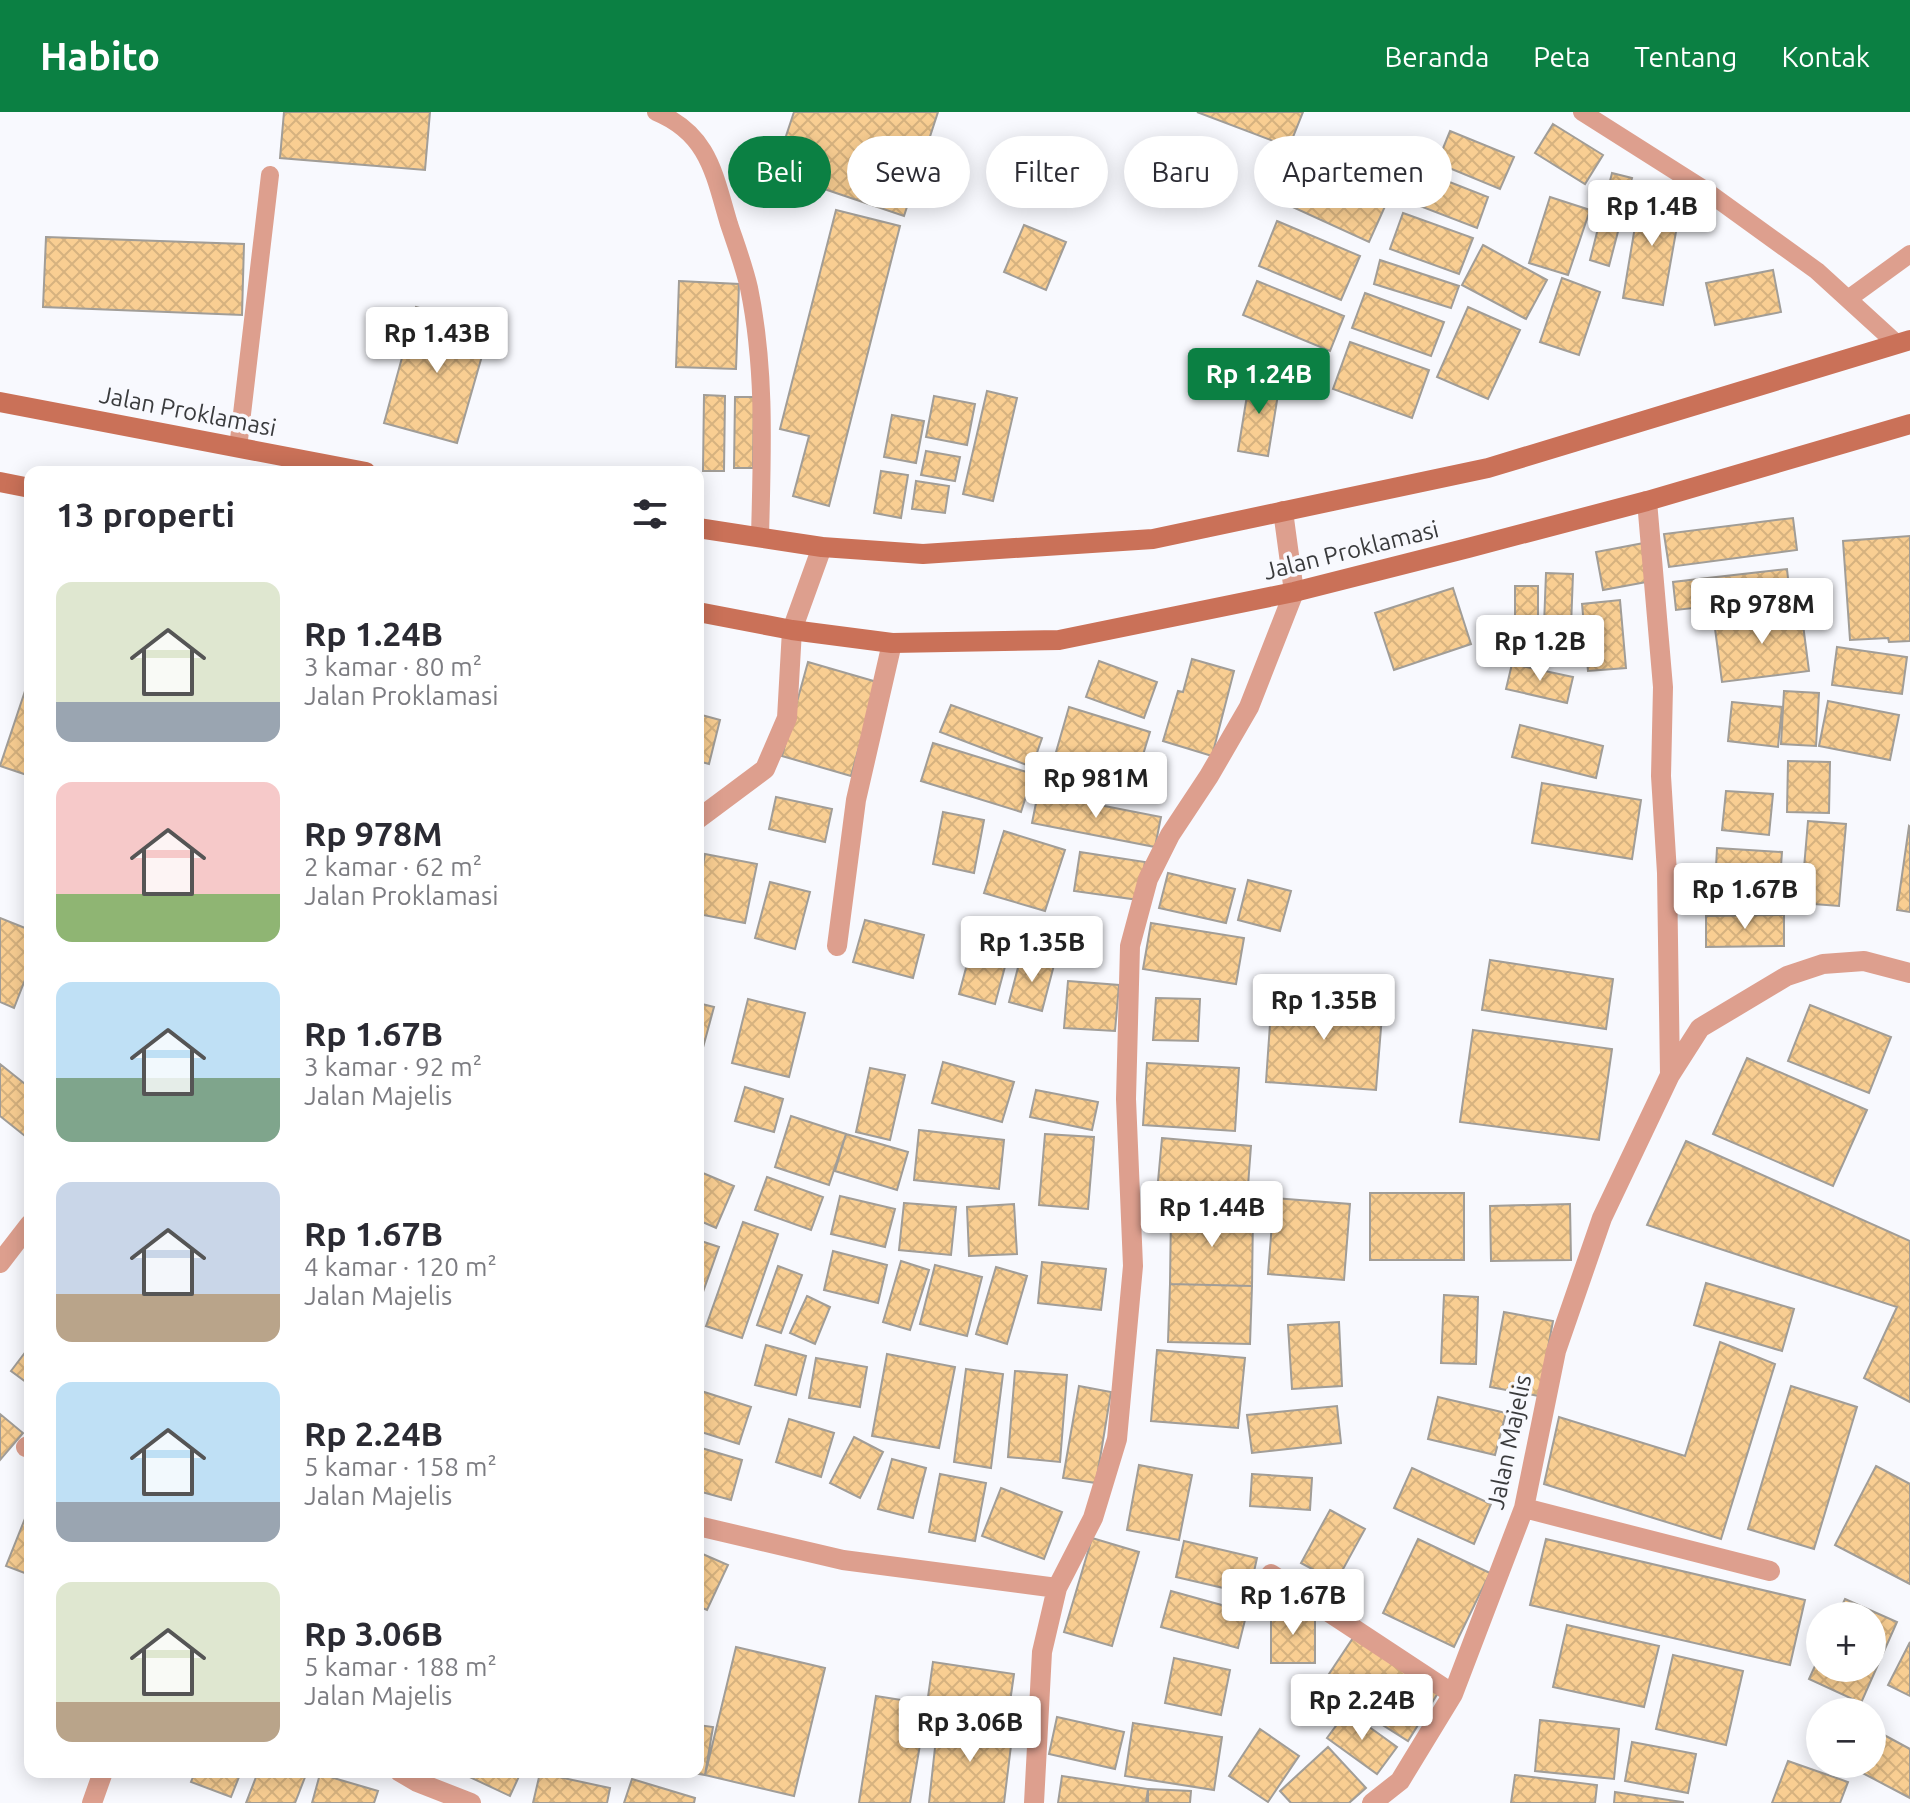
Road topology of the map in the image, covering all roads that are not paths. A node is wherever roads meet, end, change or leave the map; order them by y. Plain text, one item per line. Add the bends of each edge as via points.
1 (656, 112) edge
2 (1582, 112) edge
3 (270, 175) dead end
4 (1910, 254) edge
5 (1848, 299) junction
6 (1903, 342) edge
7 (0, 402) edge
8 (1910, 424) edge
9 (238, 448) junction
10 (334, 466) edge
11 (0, 482) edge
12 (24, 487) edge
13 (1647, 501) junction
14 (1283, 511) junction
15 (704, 529) edge
16 (760, 537) junction
17 (822, 547) junction
18 (1294, 592) junction
19 (704, 613) edge
20 (792, 630) junction
21 (892, 643) junction
22 (704, 815) edge
23 (837, 946) dead end
24 (1910, 973) edge
25 (1670, 1075) junction
26 (24, 1232) edge
27 (0, 1263) edge
28 (1524, 1508) junction
29 (704, 1527) edge
30 (1770, 1571) dead end
31 (1271, 1574) dead end
32 (1057, 1588) junction
33 (1453, 1694) junction
34 (101, 1778) edge
35 (409, 1778) edge
36 (411, 1778) edge
37 (92, 1803) edge
38 (410, 1803) edge
39 (471, 1803) edge
40 (1034, 1803) edge
41 (1372, 1803) edge

1 - 16 lane via 692,135 710,160 748,287 763,418
2 - 5 lane via 1702,188
3 - 9 lane
4 - 5 lane
5 - 6 lane
6 - 14 street, Jalan Proklamasi via 1488,468
7 - 9 street, Jalan Proklamasi
8 - 13 street, Jalan Proklamasi
9 - 10 street, Jalan Proklamasi
11 - 12 street
13 - 18 street, Jalan Proklamasi
13 - 25 street via 1663,687
14 - 17 street, Jalan Proklamasi via 1153,539 923,554
14 - 18 street
15 - 16 street, Jalan Proklamasi
16 - 17 street, Jalan Proklamasi
17 - 20 street
18 - 21 street, Jalan Proklamasi via 1059,640
18 - 32 street via 1249,707 1148,879 1130,946 1126,1099 1133,1266 1117,1439 1093,1518
19 - 20 street, Jalan Proklamasi
20 - 21 street, Jalan Proklamasi
20 - 22 street via 787,718 765,769
21 - 23 street via 856,800
24 - 25 street, Jalan Majelis via 1864,961 1823,964 1787,976 1700,1028
25 - 28 street, Jalan Majelis via 1602,1218 1573,1295 1556,1351
26 - 27 street
28 - 30 street
28 - 33 street, Jalan Majelis
29 - 32 street via 843,1560
31 - 33 street
32 - 40 street via 1042,1652
33 - 41 street, Jalan Majelis via 1400,1781
34 - 37 street
35 - 38 street
36 - 39 street

